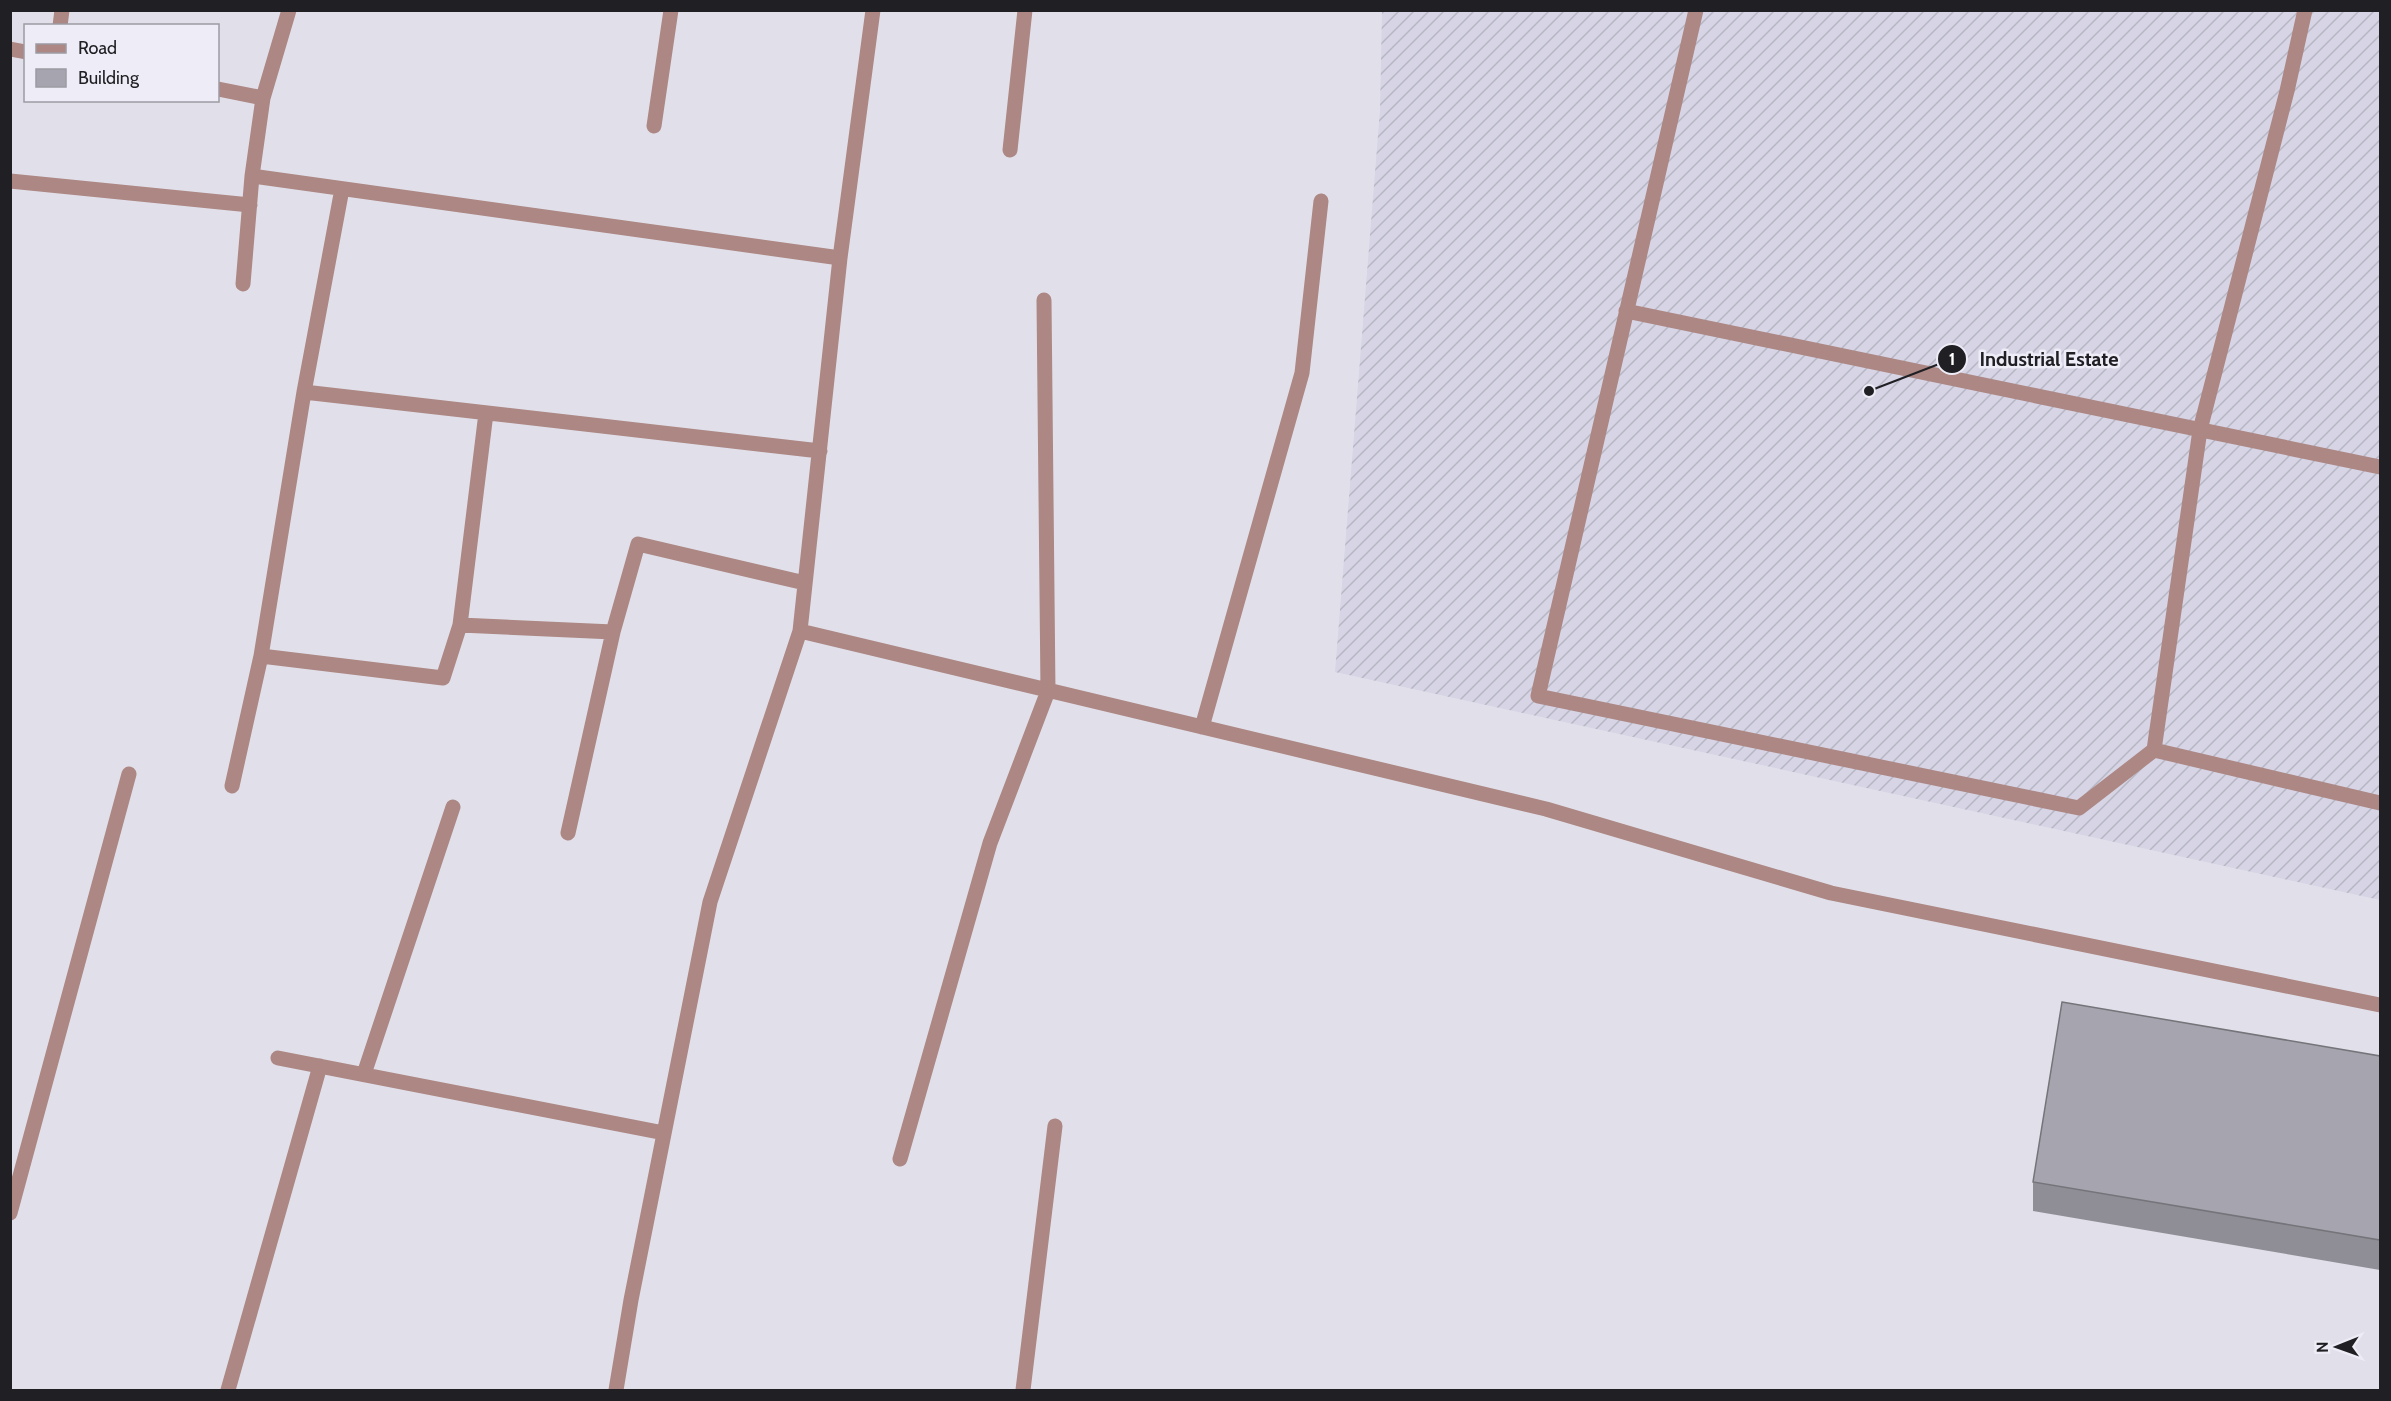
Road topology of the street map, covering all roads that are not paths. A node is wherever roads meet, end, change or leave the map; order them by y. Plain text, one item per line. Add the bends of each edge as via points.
1 (289, 10) edge
2 (671, 10) edge
3 (873, 10) edge
4 (1025, 10) edge
5 (1696, 10) edge
6 (2305, 10) edge
7 (219, 89) edge
8 (263, 98) junction
9 (654, 126) dead end
10 (1010, 150) dead end
11 (252, 176) junction
12 (10, 181) edge
13 (342, 189) junction
14 (1322, 201) dead end
15 (250, 205) junction
16 (840, 258) junction
17 (243, 284) dead end
18 (1044, 300) dead end
19 (1626, 311) junction
20 (304, 392) junction
21 (486, 413) junction
22 (2200, 430) junction
23 (820, 451) junction
24 (2380, 467) edge
25 (806, 583) junction
26 (460, 625) junction
27 (800, 631) junction
28 (613, 632) junction
29 (261, 656) junction
30 (1048, 691) junction
31 (1202, 727) junction
32 (2154, 750) junction
33 (129, 774) dead end
34 (232, 786) dead end
35 (2380, 803) edge
36 (453, 807) dead end
37 (568, 833) dead end
38 (2380, 1005) edge
39 (278, 1058) dead end
40 (320, 1066) junction
41 (364, 1074) junction
42 (1055, 1126) dead end
43 (664, 1133) junction
44 (900, 1159) dead end
45 (10, 1213) edge
46 (228, 1390) edge
47 (616, 1390) edge
48 (1023, 1390) edge

1 - 8 street
2 - 9 street
3 - 16 street
4 - 10 street
5 - 19 street
6 - 22 street
7 - 8 street
8 - 11 street
11 - 13 street
11 - 15 street
12 - 15 street
13 - 16 street
13 - 20 street
14 - 31 street via 1302,373
15 - 17 street
16 - 23 street
18 - 30 street
19 - 22 street
19 - 32 street via 1538,696 2079,808
20 - 21 street
20 - 29 street
21 - 23 street
21 - 26 street
22 - 24 street
22 - 32 street
23 - 25 street
25 - 27 street
25 - 28 street via 638,544
26 - 28 street
26 - 29 street via 443,678
27 - 30 street
27 - 43 street via 710,902
28 - 37 street
29 - 34 street
30 - 31 street
30 - 44 street via 990,843
31 - 38 street via 1546,809 1831,893
32 - 35 street
33 - 45 street
36 - 41 street
39 - 40 street
40 - 41 street
40 - 46 street
41 - 43 street
42 - 48 street
43 - 47 street

